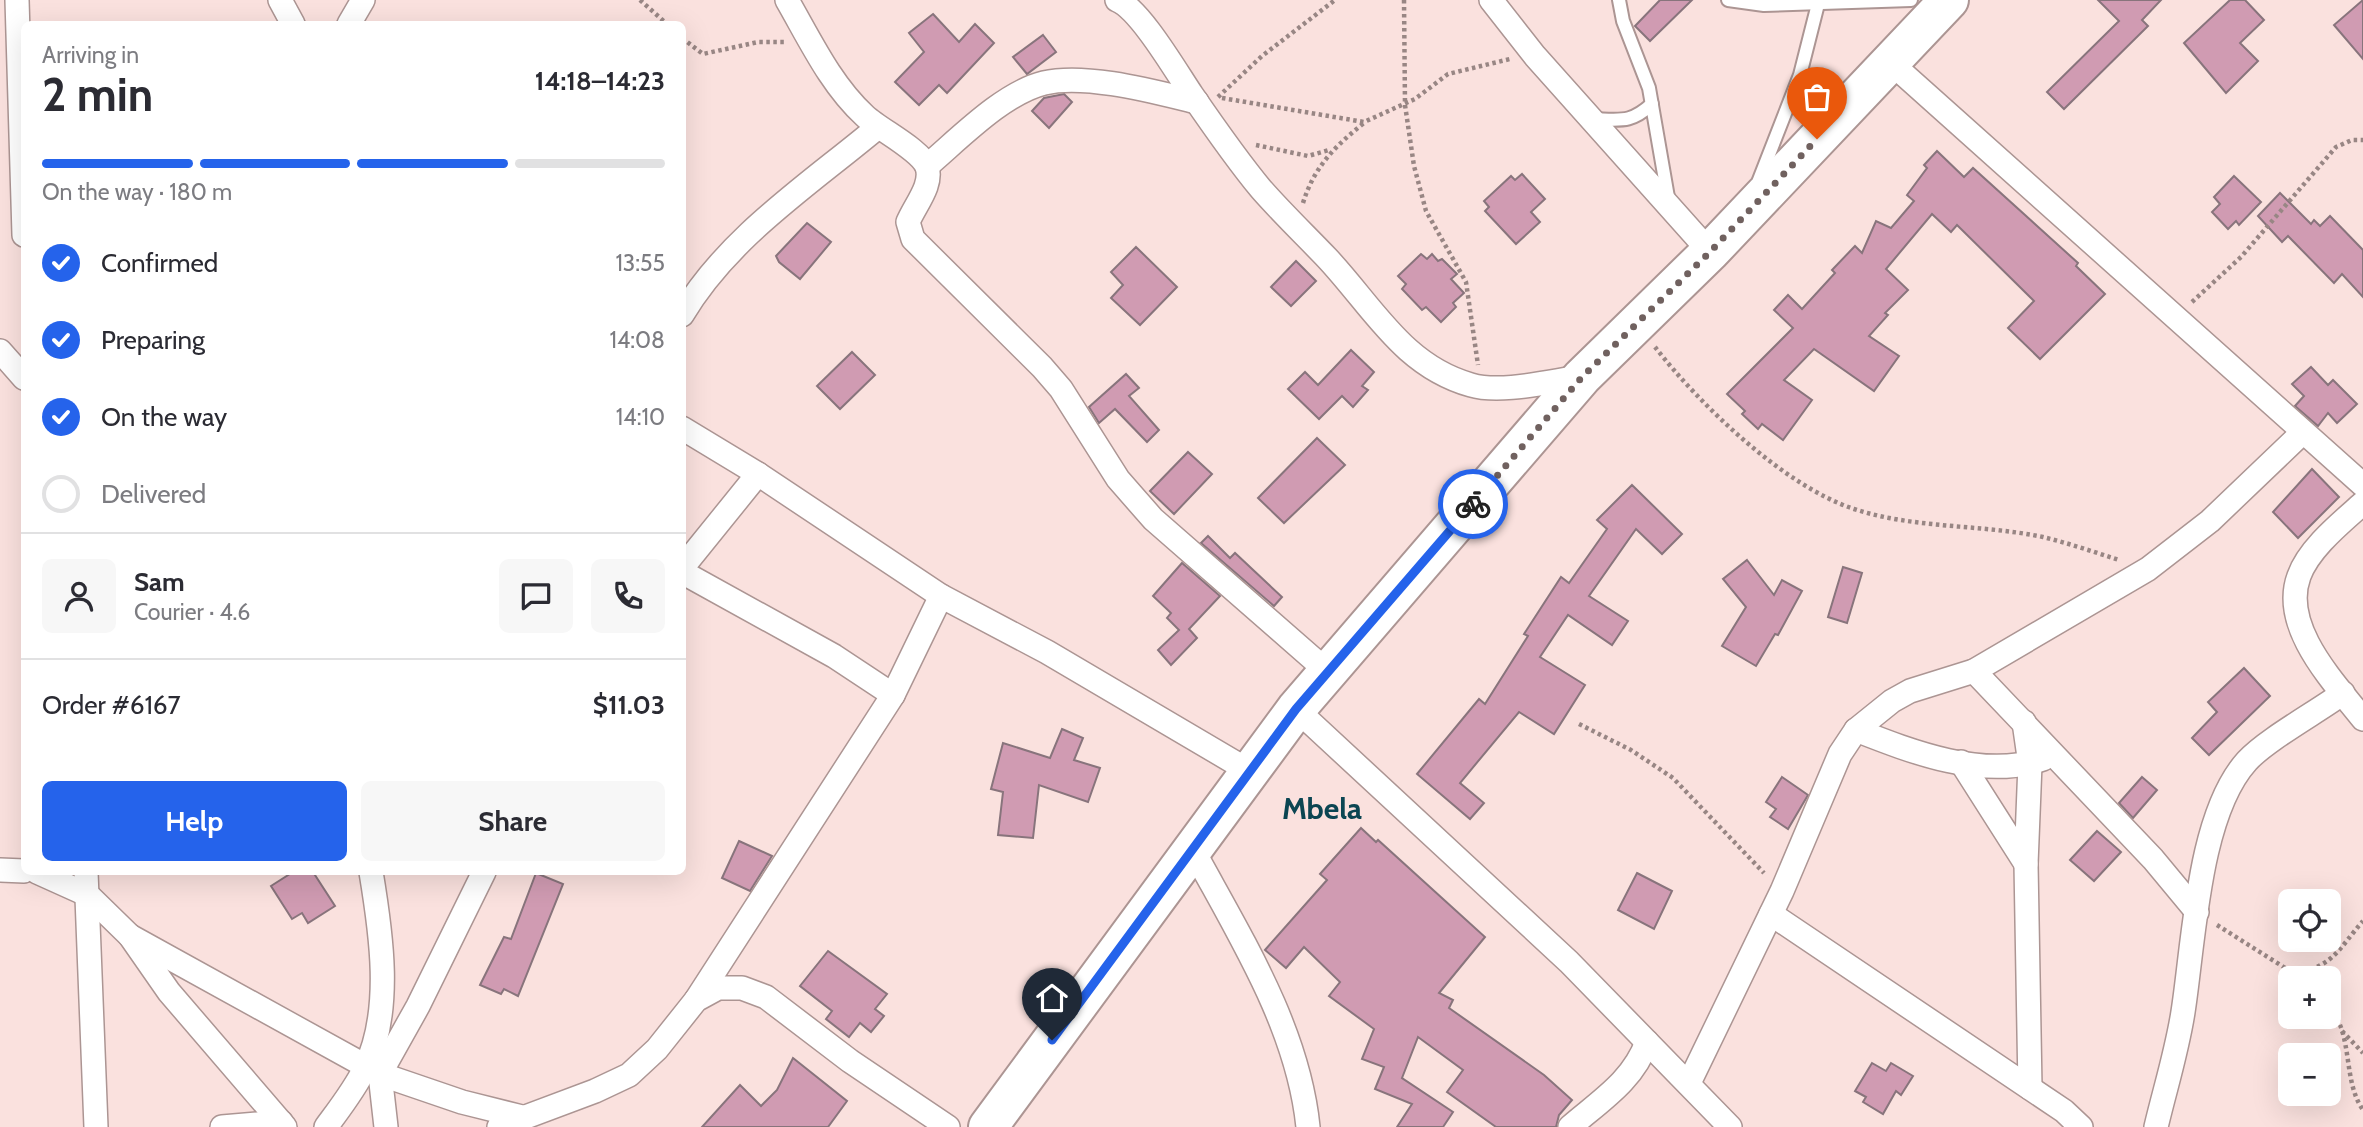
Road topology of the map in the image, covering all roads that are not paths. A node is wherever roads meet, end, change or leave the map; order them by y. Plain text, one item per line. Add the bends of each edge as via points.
1 (16, 0) edge
2 (280, 0) edge
3 (363, 0) edge
4 (787, 0) edge
5 (1492, 0) edge
6 (1619, 0) edge
7 (1728, 0) edge
8 (1123, 1) edge
9 (1819, 2) edge
10 (1927, 6) edge
11 (291, 21) edge
12 (351, 21) edge
13 (21, 37) edge
14 (1889, 62) junction
15 (1208, 100) junction
16 (1652, 104) junction
17 (1594, 119) junction
18 (878, 127) junction
19 (927, 166) junction
20 (1670, 205) junction
21 (1744, 215) junction
22 (1710, 252) junction
23 (686, 308) edge
24 (0, 351) edge
25 (21, 375) edge
26 (1582, 377) junction
27 (686, 430) edge
28 (2302, 433) junction
29 (758, 474) junction
30 (2363, 485) edge
31 (2363, 503) edge
32 (686, 565) edge
33 (686, 572) edge
34 (941, 596) junction
35 (1974, 671) junction
36 (1328, 673) junction
37 (2343, 693) junction
38 (892, 695) junction
39 (1296, 709) junction
40 (2363, 719) edge
41 (2024, 722) junction
42 (1856, 730) junction
43 (2056, 755) junction
44 (1961, 762) junction
45 (2030, 764) junction
46 (1249, 771) junction
47 (1192, 848) junction
48 (2026, 864) junction
49 (0, 870) edge
50 (21, 871) edge
51 (44, 875) edge
52 (86, 875) edge
53 (371, 875) edge
54 (483, 875) edge
55 (88, 895) junction
56 (2197, 912) junction
57 (1770, 914) junction
58 (130, 936) junction
59 (696, 1000) junction
60 (1647, 1042) junction
61 (373, 1070) junction
62 (1689, 1083) junction
63 (2030, 1088) junction
64 (523, 1117) junction
65 (283, 1124) edge
66 (96, 1127) edge
67 (222, 1127) edge
68 (326, 1127) edge
69 (386, 1127) edge
70 (499, 1127) edge
71 (948, 1127) edge
72 (988, 1127) edge
73 (1308, 1127) edge
74 (1570, 1127) edge
75 (1730, 1127) edge
76 (2081, 1127) edge
77 (2156, 1127) edge

1 - 13 street
2 - 11 street
3 - 12 street
4 - 18 street via 835,82
5 - 17 street via 1535,56
6 - 16 lane
7 - 9 lane via 1764,5
8 - 15 street
9 - 10 lane
9 - 21 lane via 1785,121
10 - 14 highway
14 - 21 highway
14 - 28 street
15 - 19 street via 1089,82 1044,83 1004,103
15 - 26 street via 1221,138 1296,228 1419,361 1442,376 1479,387
16 - 17 lane via 1637,118
16 - 20 lane
17 - 20 street
18 - 19 street via 914,151
18 - 23 street via 736,246 699,286
19 - 36 street via 929,182 908,222 913,239 1061,389 1118,479 1153,519
20 - 22 street
21 - 22 highway
22 - 26 highway
24 - 25 street
26 - 36 highway
27 - 29 street
28 - 30 street
28 - 35 street via 2210,521 2148,569
29 - 32 street
29 - 34 street
31 - 37 street via 2315,551 2299,574 2294,594 2298,621
33 - 38 street via 834,656
34 - 38 street
34 - 46 street via 1047,652
35 - 41 street
35 - 42 street via 1910,691
36 - 39 highway
37 - 40 street
37 - 56 street via 2248,760 2233,780 2208,851
38 - 59 street
39 - 46 highway
39 - 60 street via 1569,962
41 - 43 street
41 - 45 street
42 - 44 street
42 - 57 street via 1840,754
43 - 45 street
43 - 56 street
44 - 45 street
44 - 48 street
45 - 48 street
46 - 47 highway
47 - 72 highway
47 - 73 street via 1285,1034
48 - 63 street
49 - 50 street
51 - 55 street
52 - 55 street
53 - 61 street via 383,946
54 - 61 street via 436,972
55 - 58 street
55 - 66 street
56 - 77 street via 2183,1016
57 - 62 street
57 - 63 street
58 - 61 street
58 - 65 street via 169,992
59 - 64 street via 657,1049 629,1075
59 - 71 street via 718,988 742,988 766,997
60 - 62 street
60 - 74 street via 1633,1071
61 - 64 street via 462,1102
61 - 68 street
61 - 69 street
62 - 75 street
63 - 76 street
64 - 70 street
65 - 67 street

